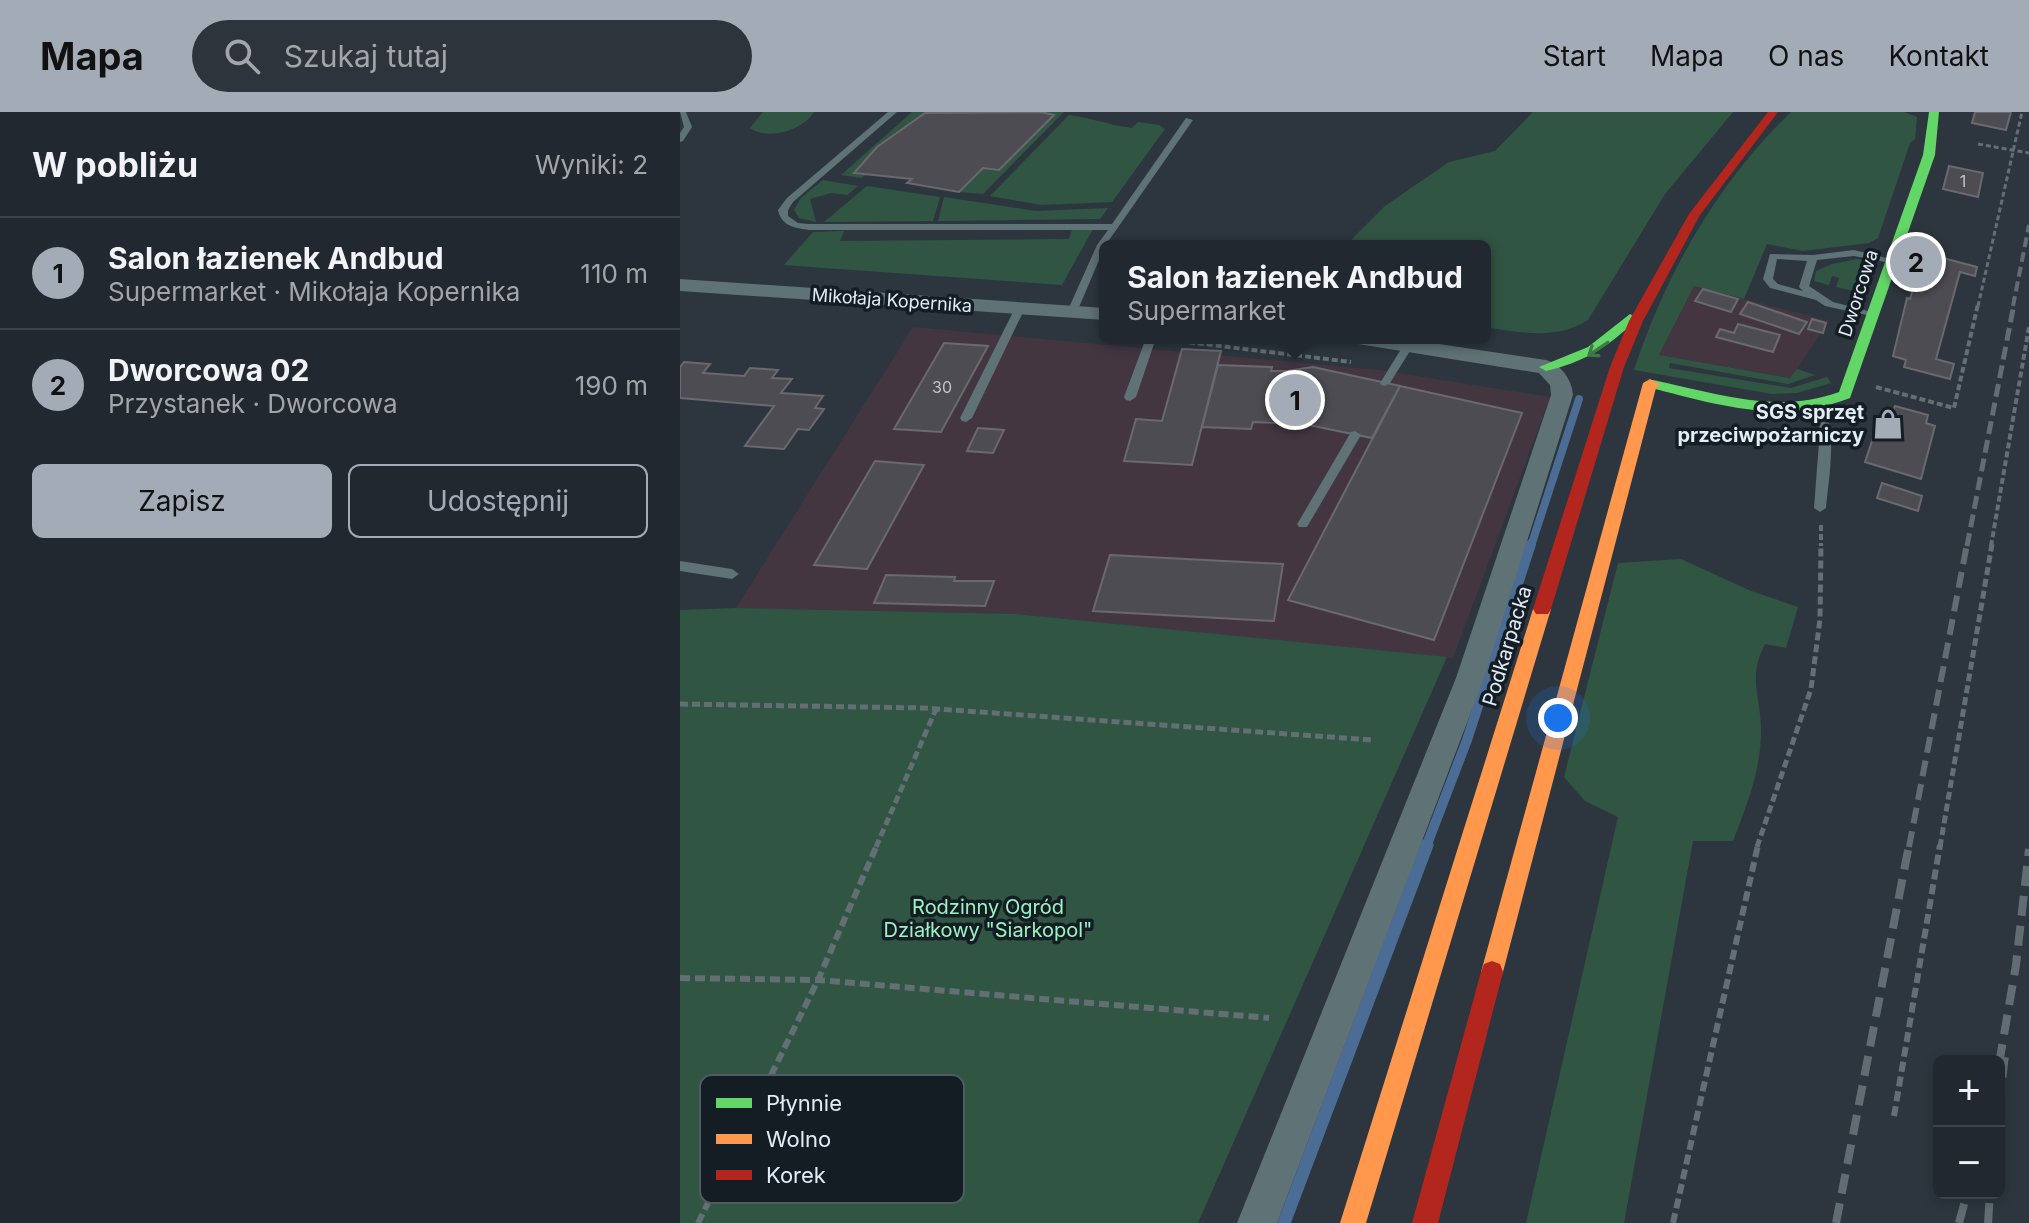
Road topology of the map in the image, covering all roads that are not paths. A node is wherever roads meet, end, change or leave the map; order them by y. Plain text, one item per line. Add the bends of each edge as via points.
1 (682, 112) edge
2 (893, 112) edge
3 (1934, 112) edge
4 (1775, 113) edge
5 (1189, 120) dead end
6 (680, 139) edge
7 (1114, 227) junction
8 (1108, 240) edge
9 (1099, 257) edge
10 (1813, 258) junction
11 (1890, 260) junction
12 (680, 285) edge
13 (1820, 298) junction
14 (1020, 308) junction
15 (1072, 312) junction
16 (1639, 312) junction
17 (1099, 314) edge
18 (1872, 315) junction
19 (1155, 344) edge
20 (1396, 344) edge
21 (1408, 346) junction
22 (1546, 367) junction
23 (1385, 383) dead end
24 (1130, 397) dead end
25 (1818, 408) junction
26 (966, 418) dead end
27 (1355, 435) dead end
28 (1820, 508) road end
29 (1303, 524) dead end
30 (680, 566) edge
31 (732, 574) dead end
32 (1257, 1223) edge
33 (1353, 1223) edge
34 (1425, 1223) edge

1 - 6 lane via 688,127
2 - 7 lane via 790,200 784,217 809,227
3 - 11 street, Dworcowa via 1929,155
4 - 16 street, Podkarpacka via 1698,208
5 - 7 lane
7 - 8 lane
9 - 15 lane
10 - 11 lane via 1854,253
10 - 13 lane via 1804,287
10 - 13 lane via 1773,256 1768,279 1774,286
11 - 18 street, Dworcowa
12 - 14 street, Mikołaja Kopernika
13 - 18 lane
14 - 15 street, Mikołaja Kopernika
14 - 26 lane
15 - 17 street, Mikołaja Kopernika
16 -> 22 street via 1597,351
16 - 33 street, Podkarpacka via 1601,415
18 - 25 street, Dworcowa via 1848,388 1834,404
19 - 24 lane
20 - 21 street
21 - 22 street
21 - 23 lane
22 - 32 street via 1561,384 1562,395 1470,678
25 - 28 lane via 1826,429
25 - 34 street via 1775,407 1650,383
27 - 29 lane
30 - 31 lane

